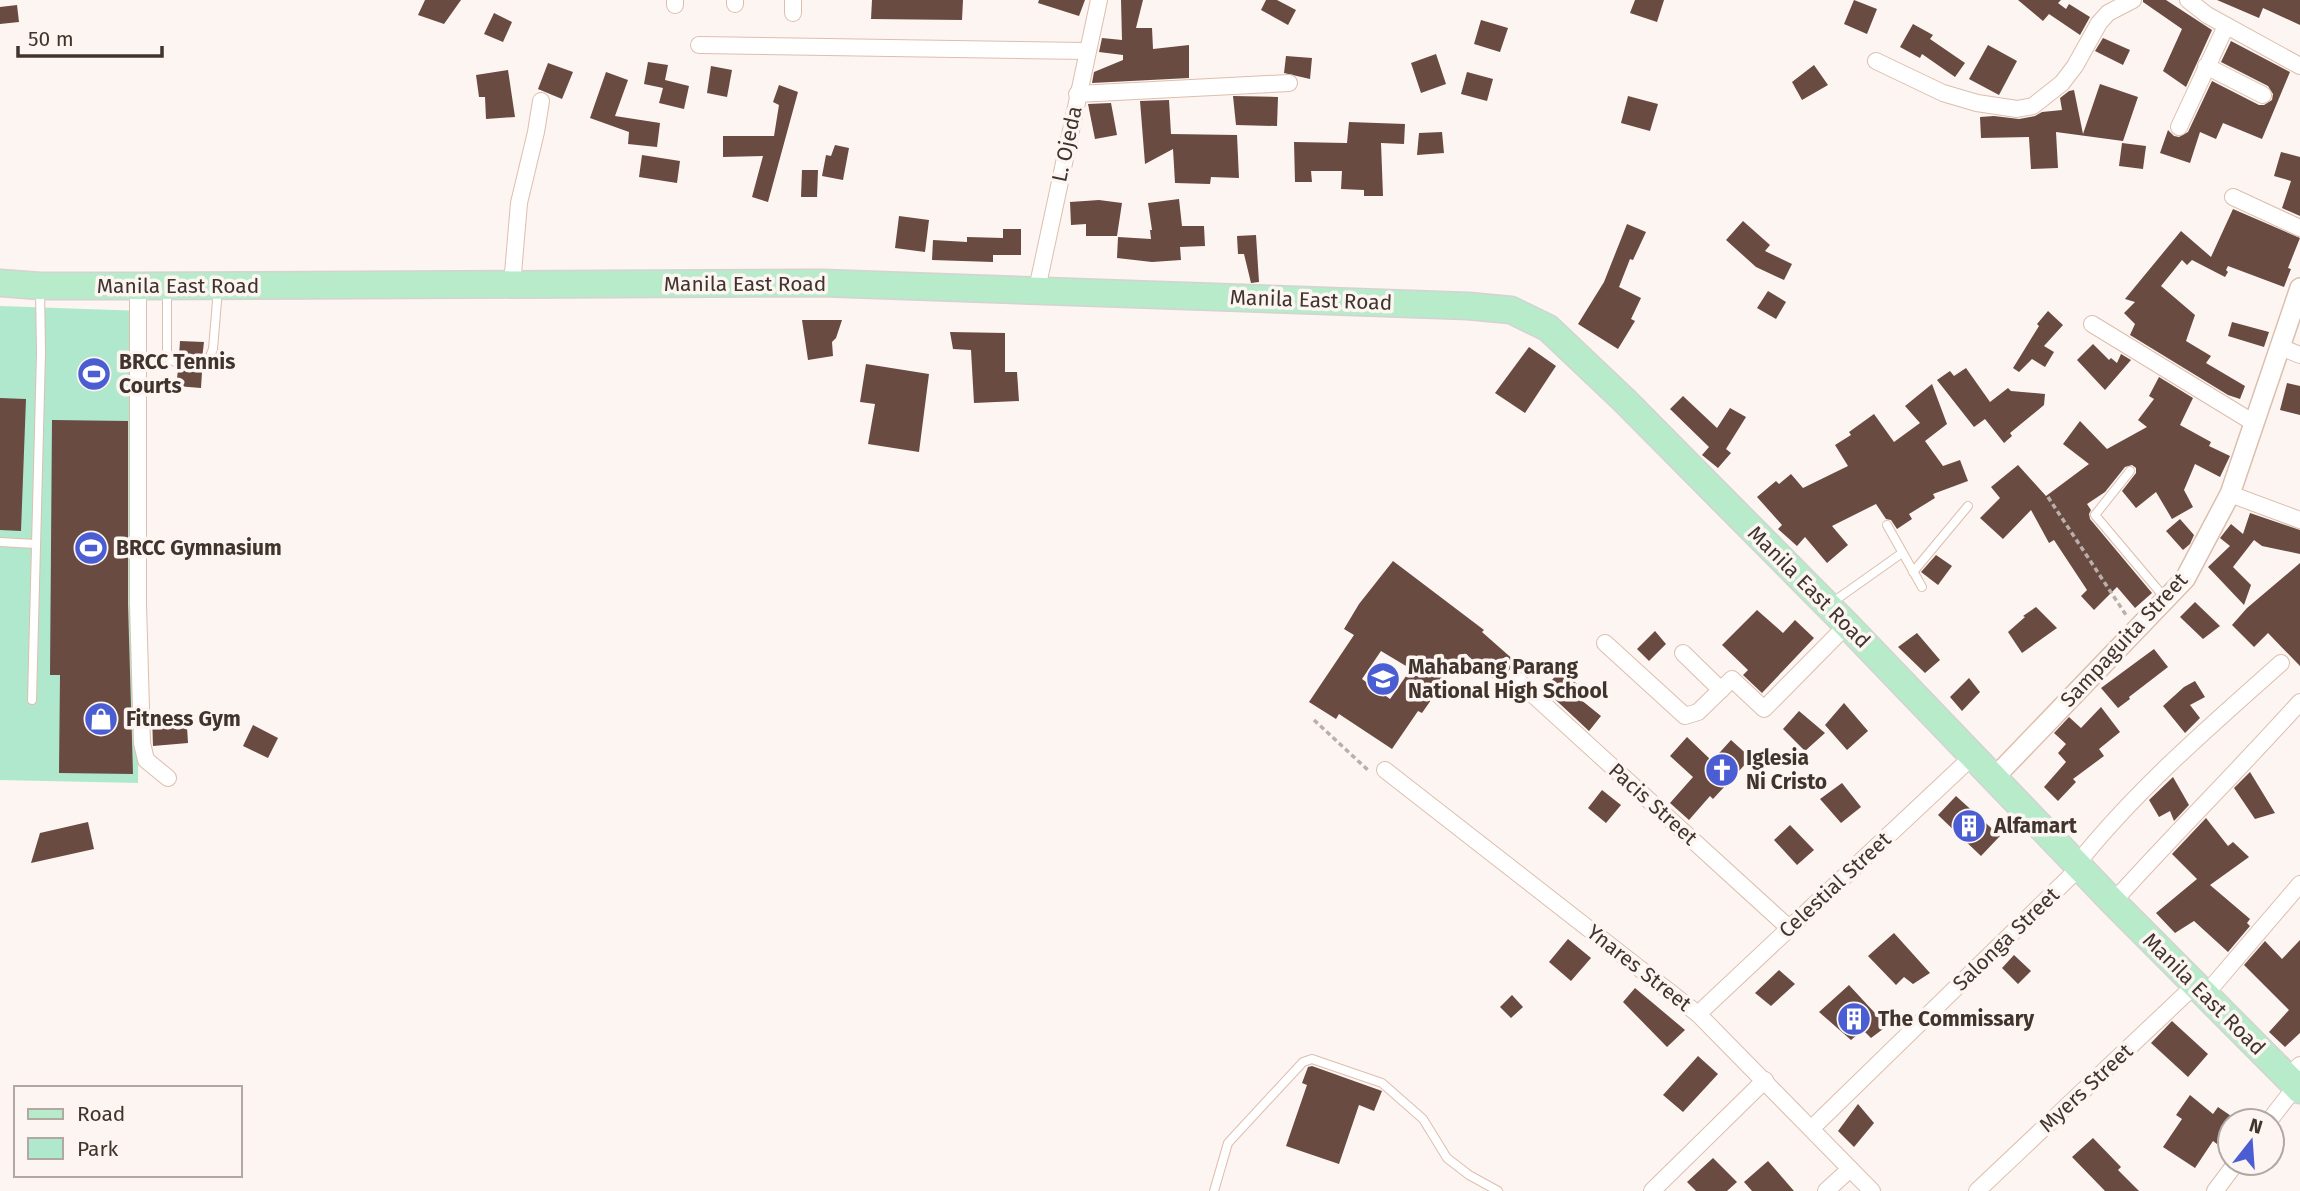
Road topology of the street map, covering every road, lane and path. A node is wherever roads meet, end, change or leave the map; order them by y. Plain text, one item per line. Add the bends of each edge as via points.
1 (1099, 0) edge
2 (2133, 0) edge
3 (2188, 0) edge
4 (2226, 26) junction
5 (699, 45) dead end
6 (1087, 51) junction
7 (1876, 61) dead end
8 (2206, 66) junction
9 (2300, 66) edge
10 (1289, 83) dead end
11 (1077, 94) junction
12 (2263, 95) dead end
13 (541, 101) dead end
14 (2179, 127) dead end
15 (2232, 197) dead end
16 (2300, 228) edge
17 (0, 283) edge
18 (512, 285) junction
19 (40, 286) junction
20 (138, 286) junction
21 (167, 286) junction
22 (218, 286) junction
23 (2300, 288) edge
24 (1037, 289) junction
25 (2092, 324) dead end
26 (2280, 347) junction
27 (2300, 355) edge
28 (2254, 423) junction
29 (2130, 471) dead end
30 (2230, 494) junction
31 (2048, 497) dead end
32 (1968, 506) dead end
33 (2300, 520) edge
34 (1887, 525) dead end
35 (0, 542) edge
36 (36, 544) junction
37 (1902, 553) junction
38 (1913, 572) junction
39 (1922, 587) dead end
40 (2167, 600) junction
41 (1828, 606) junction
42 (1847, 625) junction
43 (2137, 630) junction
44 (1605, 643) dead end
45 (1683, 653) dead end
46 (2281, 663) dead end
47 (1517, 680) dead end
48 (1726, 685) junction
49 (32, 700) dead end
50 (2300, 702) edge
51 (1314, 720) dead end
52 (1973, 756) junction
53 (1385, 770) joint
54 (167, 778) dead end
55 (1994, 778) junction
56 (2079, 865) junction
57 (2300, 884) edge
58 (2113, 902) junction
59 (1789, 928) junction
60 (2200, 990) junction
61 (1698, 1014) junction
62 (1765, 1080) junction
63 (2296, 1080) edge
64 (2278, 1107) edge
65 (1812, 1128) junction
66 (1850, 1169) junction
67 (2225, 1177) edge
68 (1214, 1191) edge
69 (1498, 1191) edge
70 (1652, 1191) edge
71 (1826, 1191) edge
72 (1872, 1191) edge
73 (1978, 1191) edge
74 (2214, 1191) edge

1 - 6 street, L. Ojeda
2 - 7 street via 2108,13 2062,83 2033,106 2017,109 1954,96
3 - 4 street
4 - 8 street
4 - 9 street
5 - 6 street
6 - 11 street, L. Ojeda
8 - 12 street
8 - 14 street
10 - 11 street
11 - 24 street, L. Ojeda
13 - 18 street via 519,203
15 - 16 street
17 - 19 main road, Manila East Road
18 - 22 main road, Manila East Road
18 - 24 main road, Manila East Road via 822,283
19 - 20 main road, Manila East Road
19 - 36 lane
20 - 21 main road, Manila East Road
20 - 54 street via 142,743 146,760
21 - 22 main road, Manila East Road
21 - 22 lane via 170,360 206,366 213,349
23 - 26 street, Sampaguita Street
24 - 41 main road, Manila East Road via 1511,310 1548,328
25 - 28 street
26 - 27 street
26 - 28 street, Sampaguita Street
28 - 30 street, Sampaguita Street
29 - 40 lane via 2095,514
30 - 33 street
30 - 40 street, Sampaguita Street via 2185,579
31 - 43 path
32 - 38 lane
34 - 37 lane
35 - 36 lane
36 - 49 lane
37 - 38 lane
37 - 41 lane
38 - 39 lane
40 - 43 street, Sampaguita Street
41 - 42 main road, Manila East Road
42 - 48 street via 1764,709
42 - 52 main road, Manila East Road
43 - 55 street, Sampaguita Street
44 - 48 street via 1685,716 1698,712
45 - 48 street
46 - 56 street, Salonga Street via 2108,825
47 - 59 street, Pacis Street
50 - 58 street
51 - 53 path via 1371,772
52 - 55 main road, Manila East Road
52 - 59 street, Celestial Street
53 - 61 street, Ynares Street
55 - 56 main road, Manila East Road
56 - 58 main road, Manila East Road
56 - 65 street, Salonga Street
57 - 60 street, Myers Street
58 - 60 main road, Manila East Road
59 - 61 street, Celestial Street
60 - 63 main road, Manila East Road
60 - 73 street, Myers Street
61 - 62 street, Ynares Street
62 - 65 street, Ynares Street
62 - 70 street
63 - 64 street
65 - 66 street, Ynares Street
66 - 71 street
66 - 72 street, Ynares Street
67 - 74 street
68 - 69 lane via 1228,1143 1303,1062 1312,1059 1382,1083 1423,1119 1447,1158

